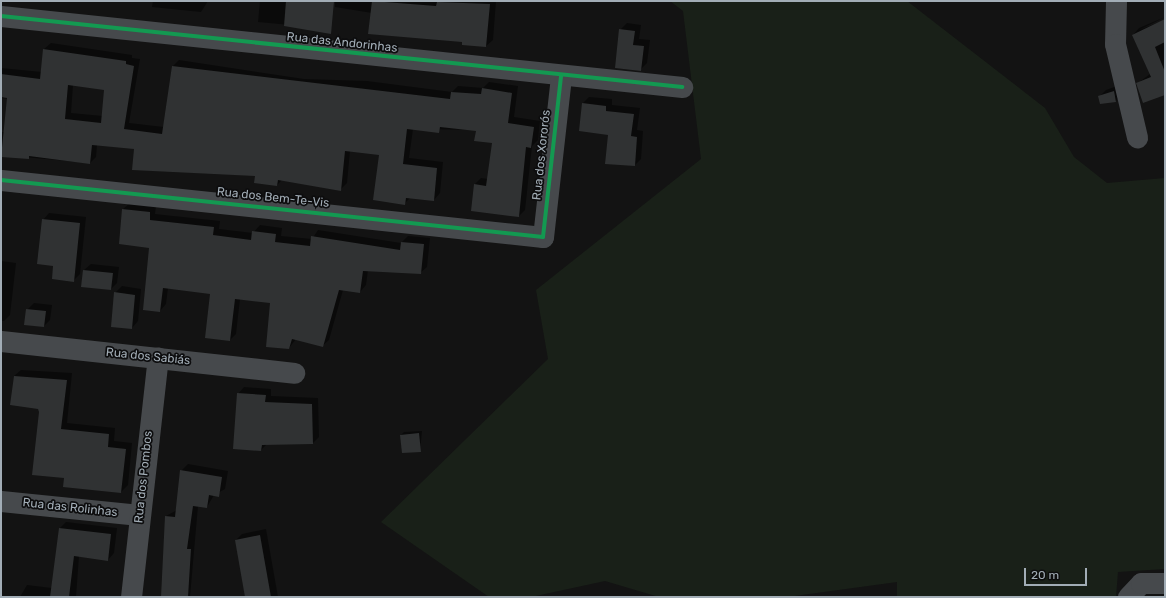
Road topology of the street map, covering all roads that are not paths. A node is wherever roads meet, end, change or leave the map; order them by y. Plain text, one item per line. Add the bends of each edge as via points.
1 (1116, 1) edge
2 (1, 16) edge
3 (561, 76) junction
4 (682, 88) dead end
5 (1137, 137) dead end
6 (1, 180) edge
7 (543, 236) joint
8 (1, 341) edge
9 (158, 358) junction
10 (294, 373) dead end
11 (1, 501) edge
12 (139, 515) junction
13 (1165, 583) edge
14 (1134, 590) edge
15 (131, 597) edge

1 - 5 street via 1115,44
2 - 3 street, Rua das Andorinhas
3 - 4 street, Rua das Andorinhas
3 - 7 street, Rua dos Xororós
6 - 7 street, Rua dos Bem-Te-Vis
8 - 9 street, Rua dos Sabiás
9 - 10 street, Rua dos Sabiás
9 - 12 street, Rua dos Pombos
11 - 12 street, Rua das Rolinhas
12 - 15 street, Rua dos Pombos
13 - 14 street

